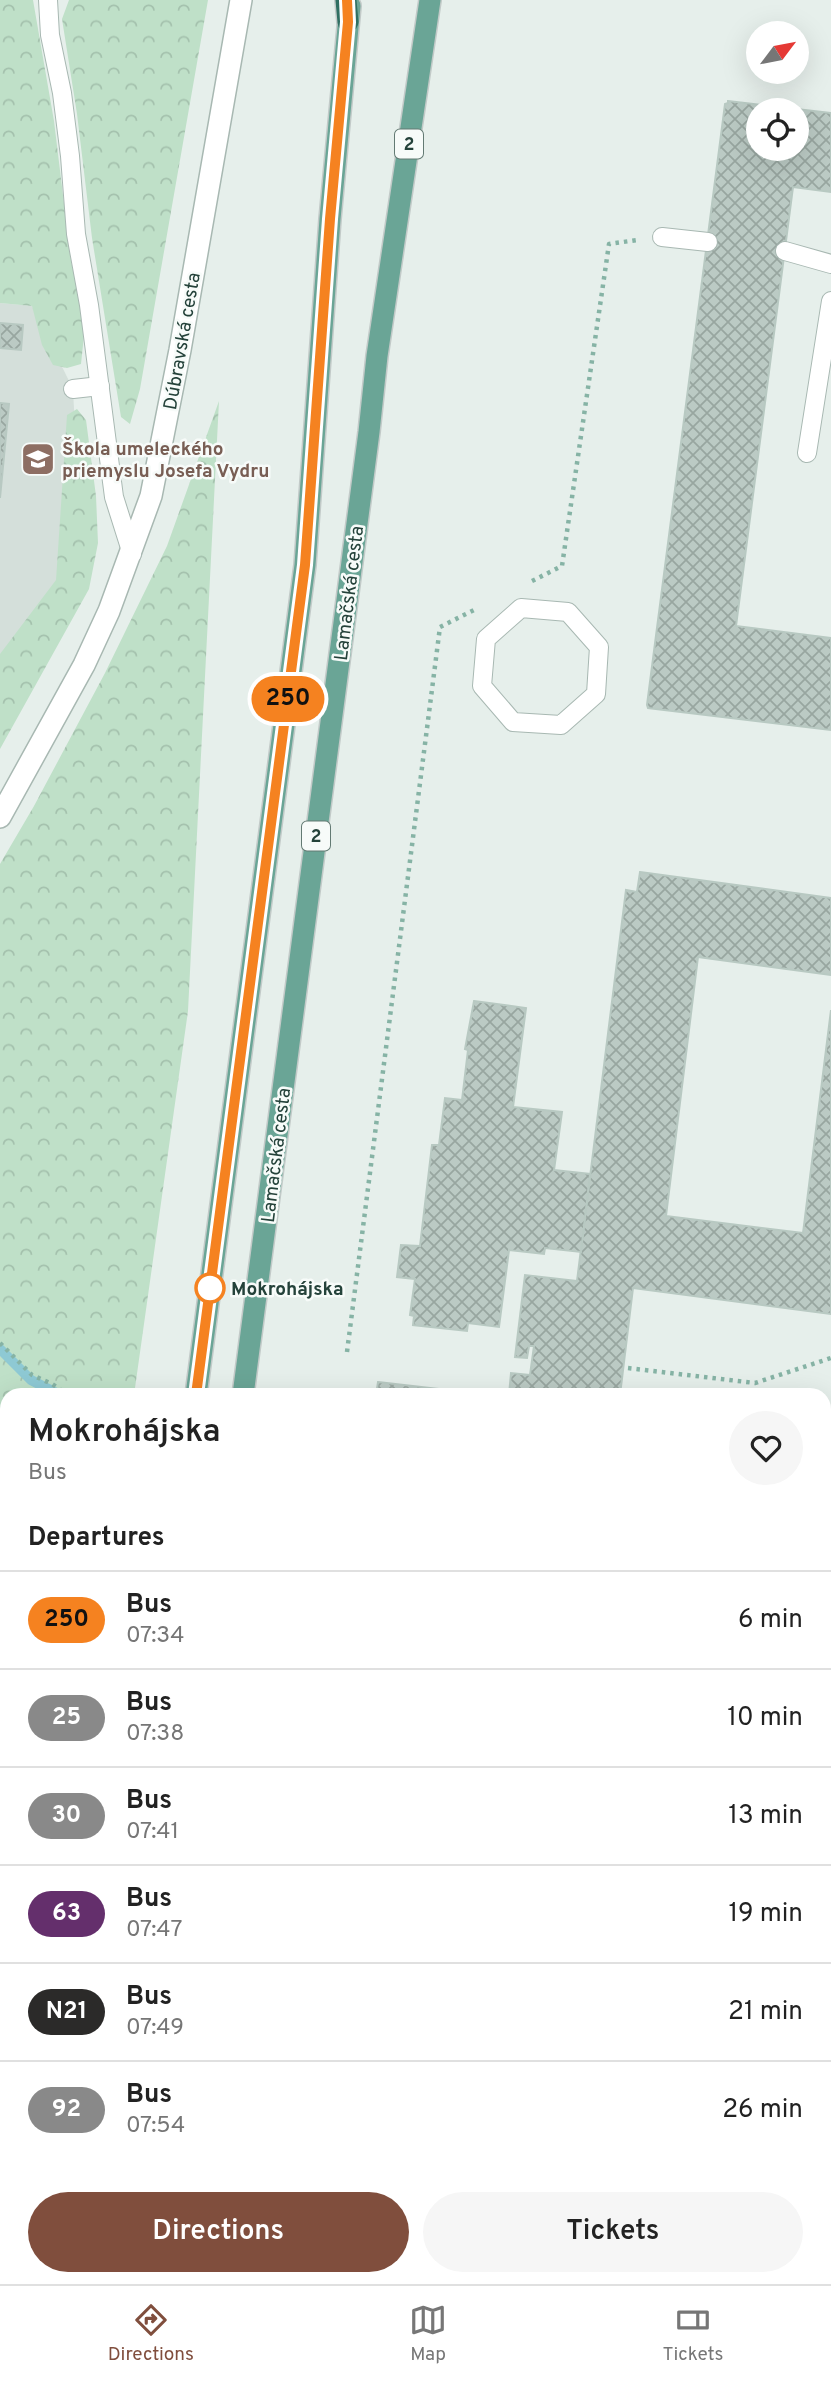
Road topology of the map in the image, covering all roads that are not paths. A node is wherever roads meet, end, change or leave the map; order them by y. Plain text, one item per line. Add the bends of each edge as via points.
1 (48, 0) edge
2 (241, 0) edge
3 (349, 0) edge
4 (432, 4) edge
5 (348, 22) joint
6 (662, 237) road end
7 (708, 242) dead end
8 (785, 251) dead end
9 (831, 264) edge
10 (831, 301) edge
11 (100, 386) junction
12 (74, 389) dead end
13 (807, 453) dead end
14 (132, 554) junction
15 (568, 612) joint
16 (0, 817) edge
17 (197, 1388) edge
18 (244, 1388) edge

1 - 11 lane
2 - 14 street, Dúbravská cesta via 180,350 151,495
3 - 5 highway
4 - 18 main road, Lamačská cesta / 2 via 377,356
5 - 17 main road via 305,565
6 - 7 lane
8 - 9 lane
10 - 13 lane
11 - 12 lane
11 - 14 lane via 114,498
14 - 16 street, Dúbravská cesta via 84,664
15 - 15 lane via 521,608 486,639 482,686 513,722 561,725 596,694 599,647

